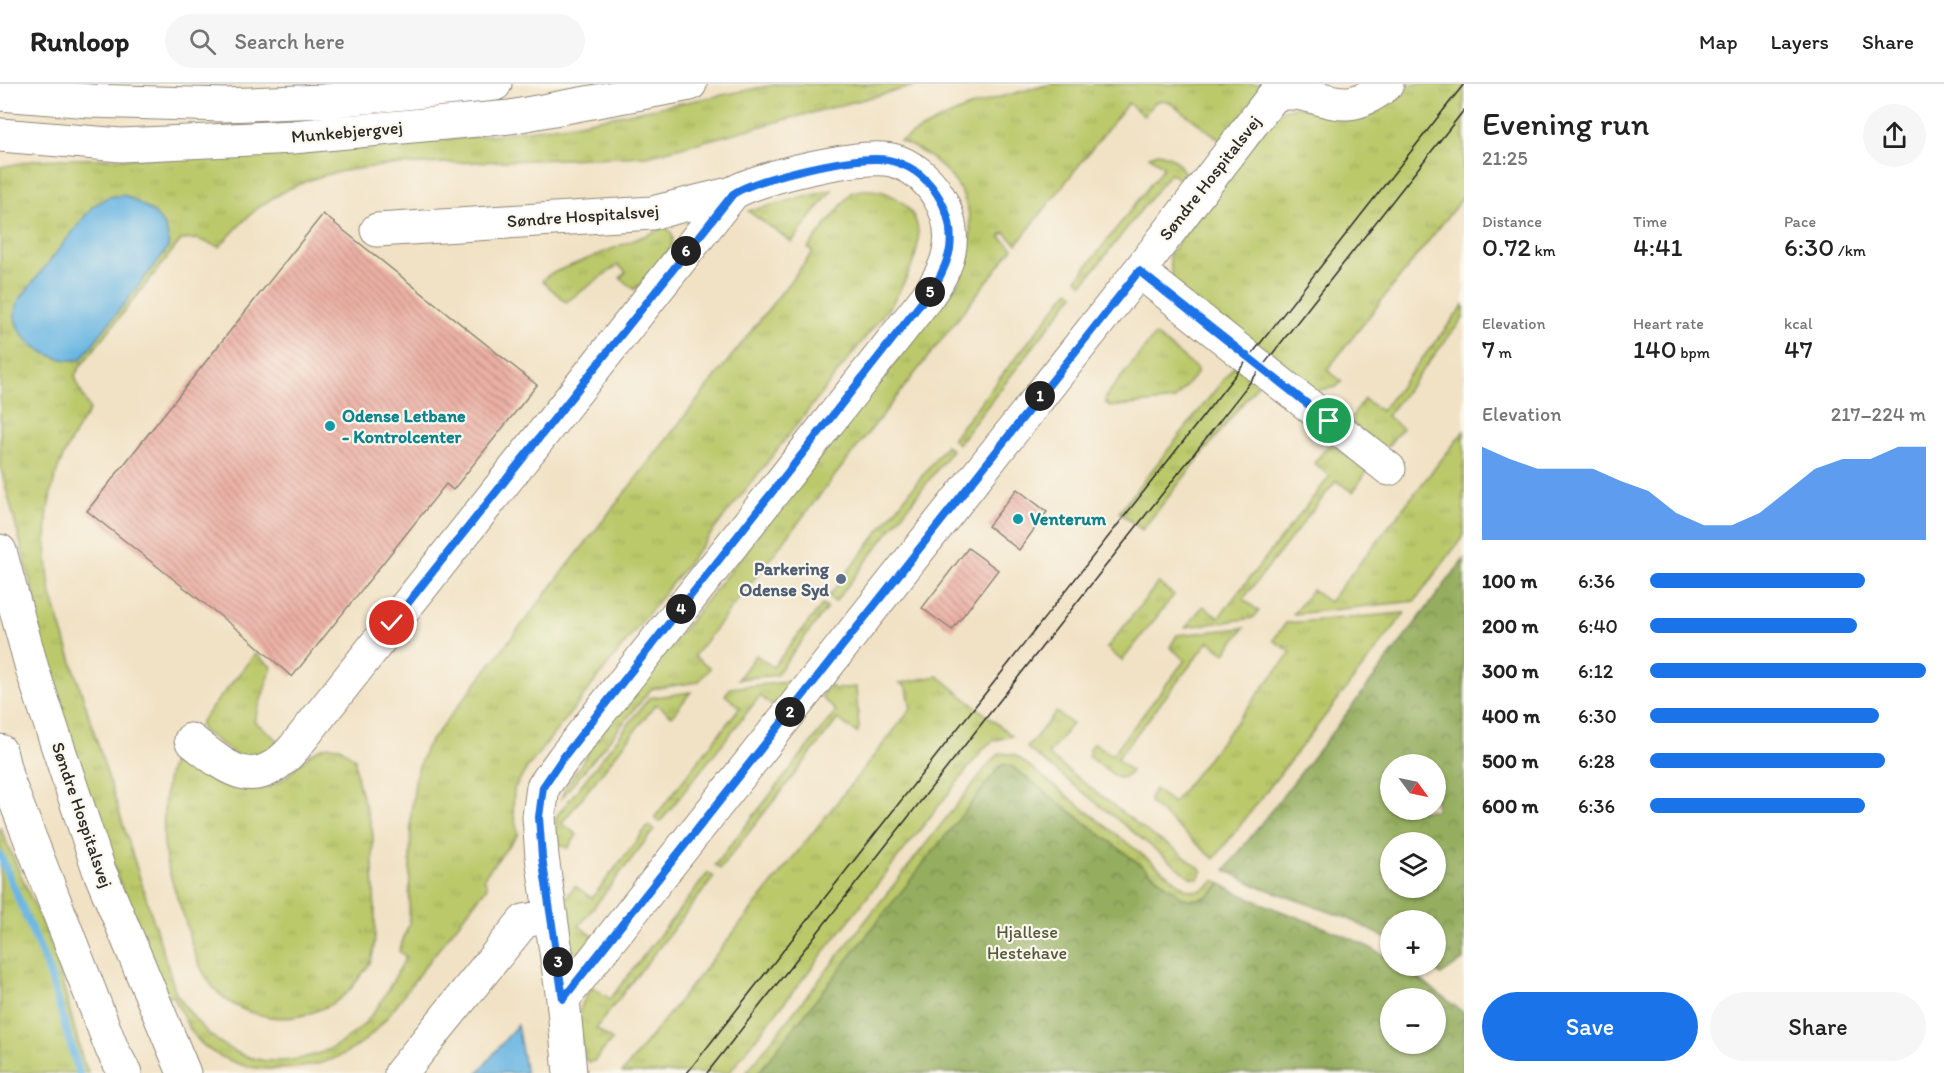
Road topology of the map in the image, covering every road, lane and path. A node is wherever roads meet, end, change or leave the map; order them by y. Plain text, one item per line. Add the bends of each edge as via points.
1 (495, 84) edge
2 (690, 84) edge
3 (1387, 84) edge
4 (0, 94) edge
5 (6, 140) edge
6 (733, 194) junction
7 (377, 230) dead end
8 (1139, 271) junction
9 (1389, 469) dead end
10 (0, 550) edge
11 (191, 741) dead end
12 (2, 764) edge
13 (551, 916) junction
14 (563, 999) junction
15 (125, 1073) edge
16 (184, 1073) edge
17 (401, 1073) edge
18 (570, 1073) edge

1 - 4 street via 323,101 225,105
2 - 5 street, Munkebjergvej via 510,117 293,137 121,145
3 - 8 street, Søndre Hospitalsvej via 1352,103 1341,104 1289,91 1274,95
6 - 7 street, Søndre Hospitalsvej via 652,213
6 - 11 street via 294,748 276,766 252,774 227,767
6 - 13 street, Søndre Hospitalsvej via 741,188 827,164 869,158 891,160 920,174 936,193 949,220 949,252 936,284 922,304 543,787 539,817
8 - 9 street
8 - 14 street, Søndre Hospitalsvej
10 - 16 street, Søndre Hospitalsvej via 33,672 99,870
12 - 15 street via 112,1049
13 - 14 street, Søndre Hospitalsvej
13 - 17 street via 525,921
14 - 18 street, Søndre Hospitalsvej

